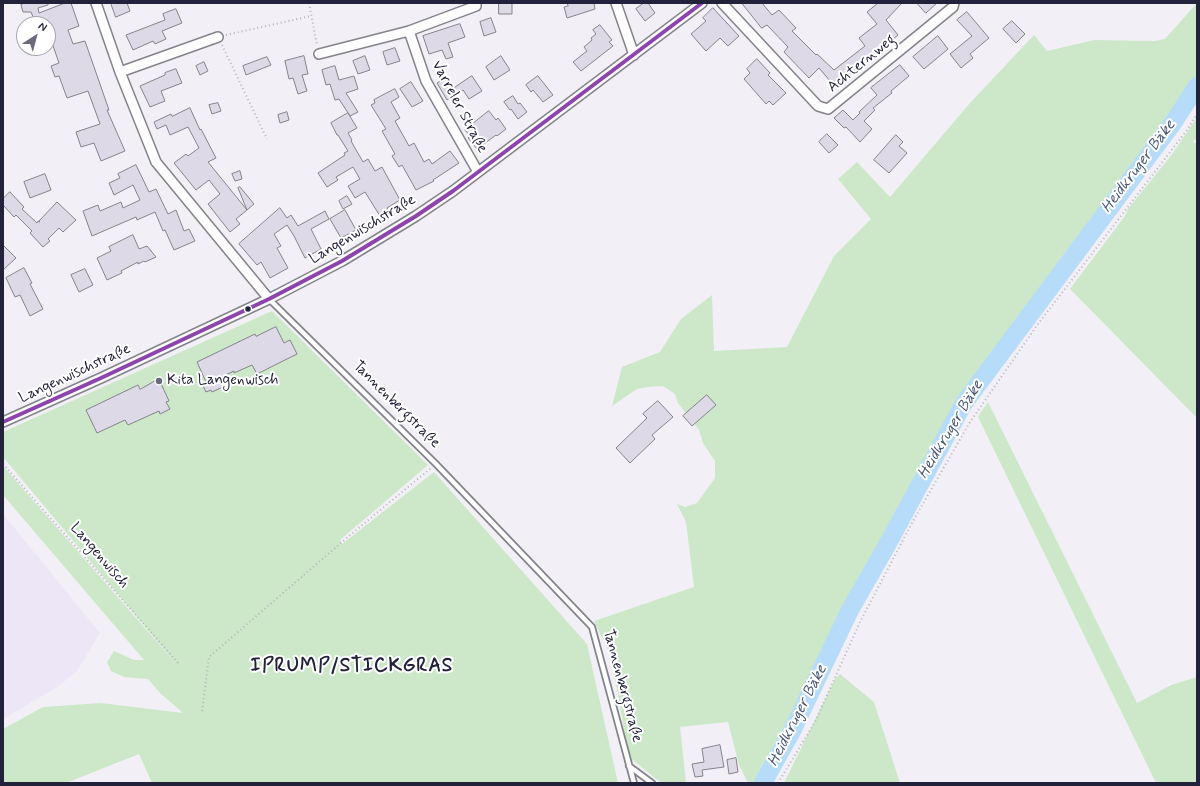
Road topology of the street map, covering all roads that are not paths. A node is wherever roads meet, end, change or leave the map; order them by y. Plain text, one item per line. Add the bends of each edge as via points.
1 (96, 3) edge
2 (476, 3) edge
3 (616, 3) edge
4 (722, 3) edge
5 (954, 3) edge
6 (697, 4) edge
7 (409, 31) junction
8 (218, 37) road end
9 (319, 54) road end
10 (634, 55) junction
11 (120, 72) junction
12 (478, 172) junction
13 (269, 299) junction
14 (3, 422) edge
15 (629, 766) junction
16 (634, 783) edge
17 (652, 783) edge

1 - 11 street, Tannenbergstraße
2 - 7 street via 476,6
3 - 10 street
4 - 5 street, Achternweg via 818,106 828,109 953,7
6 - 10 street, Langenwischstraße
7 - 9 street
7 - 12 street, Varreler Straße via 426,81
8 - 11 street
10 - 12 street, Langenwischstraße
11 - 13 street, Tannenbergstraße via 156,162
12 - 13 street, Langenwischstraße via 403,224 342,261
13 - 14 street, Langenwischstraße
13 - 15 lane, Tannenbergstraße via 436,464 592,627
15 - 16 lane, Tannenbergstraße
15 - 17 lane, Tannenbergstraße

